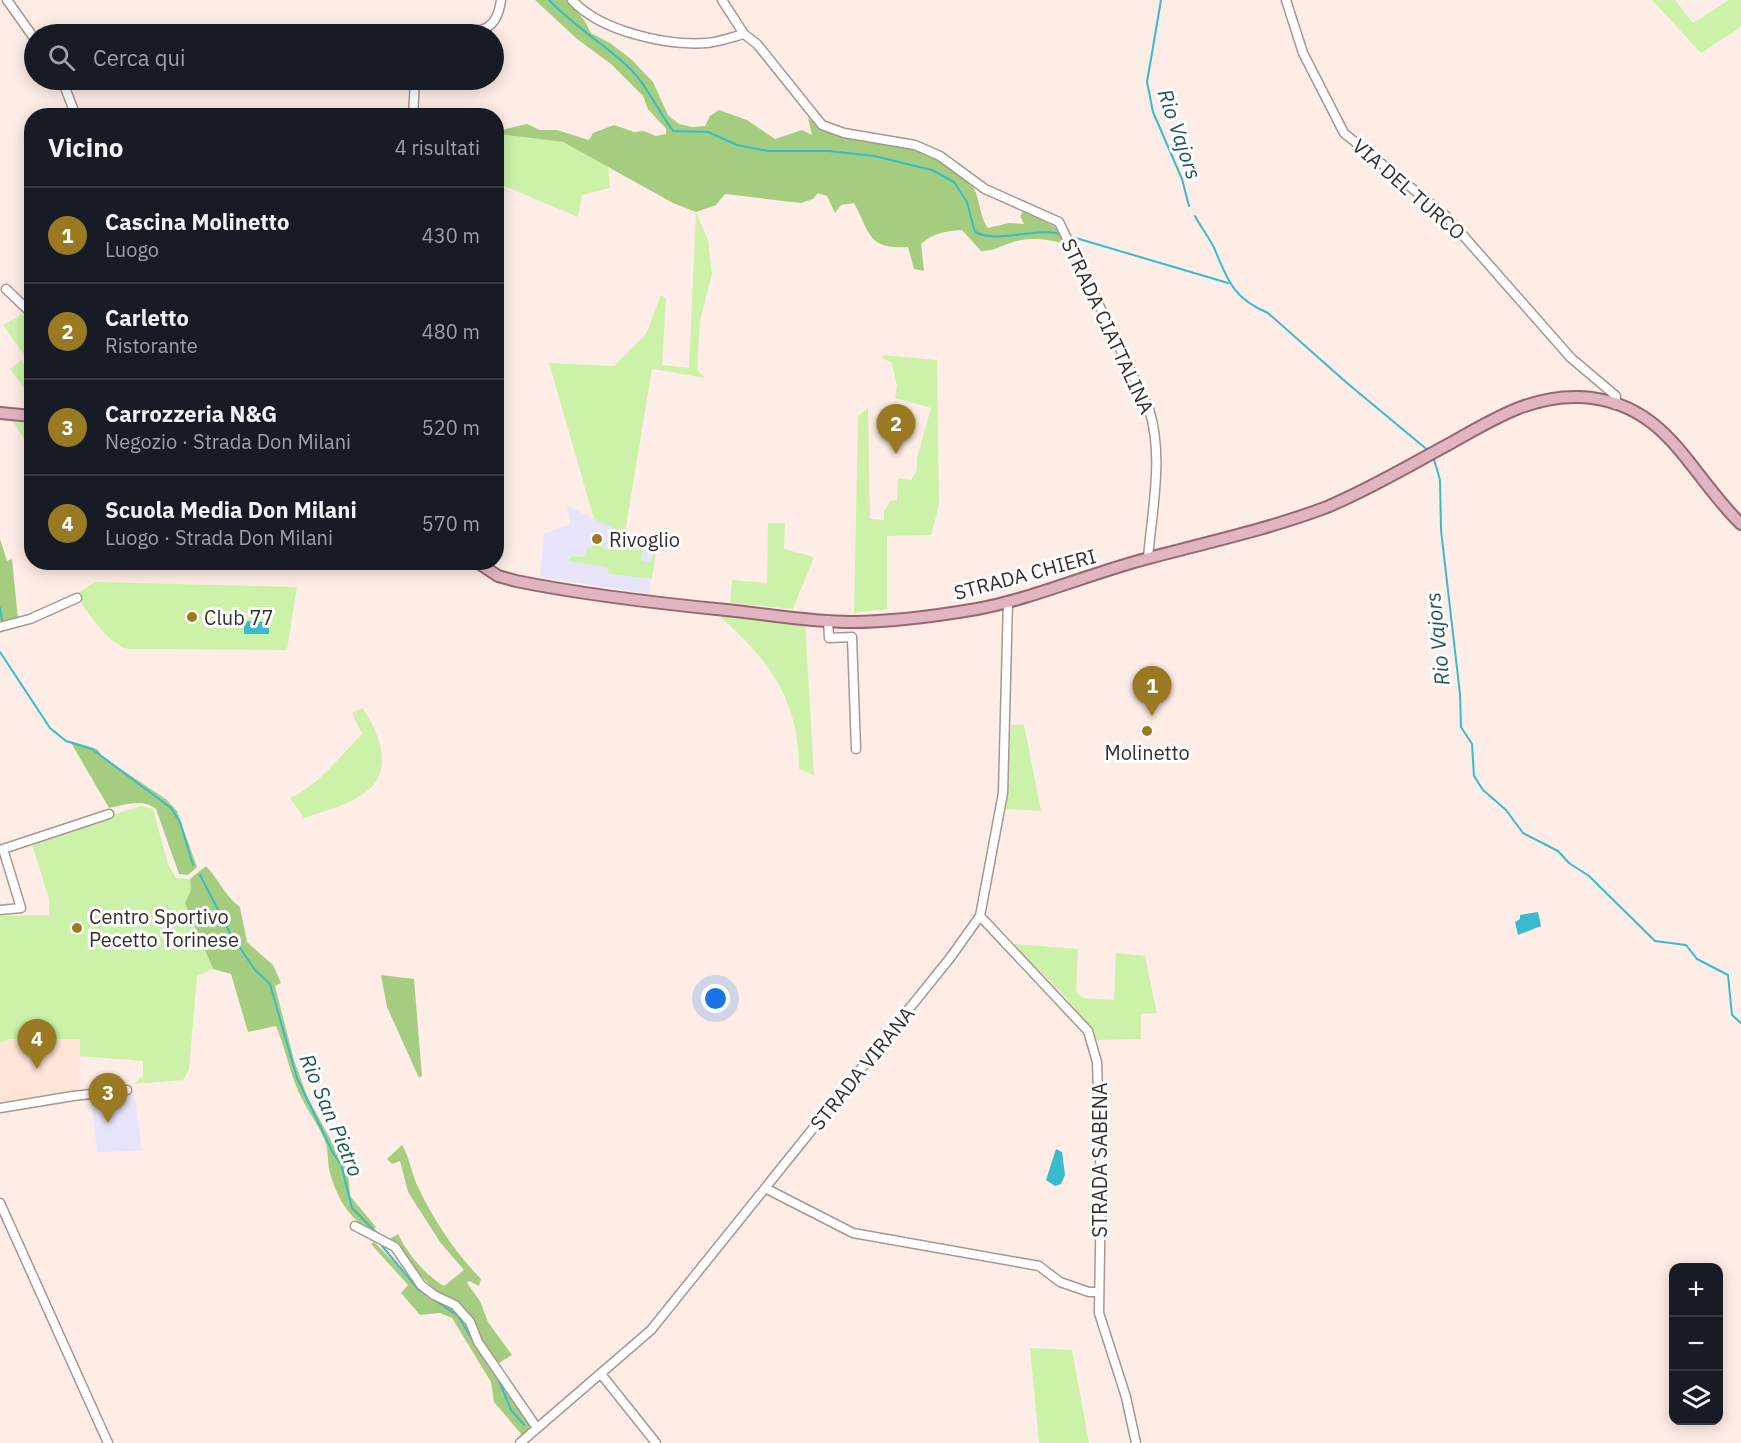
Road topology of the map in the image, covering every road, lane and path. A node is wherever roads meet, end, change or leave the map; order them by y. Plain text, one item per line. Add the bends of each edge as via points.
1 (7, 0) edge
2 (501, 0) edge
3 (572, 0) edge
4 (722, 0) edge
5 (1287, 0) edge
6 (24, 24) edge
7 (493, 24) edge
8 (744, 34) junction
9 (66, 90) edge
10 (414, 90) edge
11 (73, 108) edge
12 (413, 108) edge
13 (6, 289) dead end
14 (24, 306) edge
15 (1616, 405) junction
16 (0, 413) edge
17 (24, 415) edge
18 (1741, 524) edge
19 (1148, 558) junction
20 (489, 570) edge
21 (77, 598) dead end
22 (1008, 601) junction
23 (828, 620) junction
24 (0, 627) edge
25 (856, 749) dead end
26 (109, 814) dead end
27 (0, 910) edge
28 (980, 916) junction
29 (126, 1090) dead end
30 (0, 1108) edge
31 (765, 1188) junction
32 (0, 1203) edge
33 (355, 1226) dead end
34 (1098, 1292) junction
35 (601, 1374) junction
36 (537, 1428) junction
37 (108, 1443) edge
38 (520, 1443) edge
39 (656, 1443) edge
40 (1136, 1443) edge

1 - 6 street
2 - 7 street
3 - 8 street via 603,24 675,42 709,43
4 - 8 street, STRADA CIATTALINA
5 - 15 street, VIA DEL TURCO via 1303,53 1344,133 1446,216 1571,358 1616,396
8 - 19 street, STRADA CIATTALINA via 757,44 822,125 844,133 915,145 940,156 985,189 1059,222 1155,429
9 - 11 street
10 - 12 street
13 - 14 street
15 - 18 main road, STRADA CHIERI via 1637,413 1676,443
15 - 19 main road, STRADA CHIERI via 1579,397 1530,402 1380,483 1298,518
16 - 17 main road
19 - 22 main road, STRADA CHIERI
20 - 23 main road, STRADA CHIERI via 498,576 555,589 630,601
21 - 24 street via 30,619
22 - 23 main road, STRADA CHIERI via 910,619
22 - 28 street, STRADA VIRANA via 1003,793
23 - 25 street via 829,638 852,637
26 - 27 street via 3,849 21,908
28 - 31 street, STRADA VIRANA
28 - 34 street, STRADA SABENA via 1088,1031 1097,1062 1100,1109
29 - 30 street
31 - 34 street via 853,1233 1039,1266 1060,1282
31 - 35 street, STRADA VIRANA via 651,1330
32 - 37 street
33 - 36 street via 394,1247 421,1285 455,1305 470,1322 478,1342
34 - 40 street, STRADA SABENA via 1099,1313
35 - 36 street, STRADA VIRANA
35 - 39 street
36 - 38 street, STRADA VIRANA

